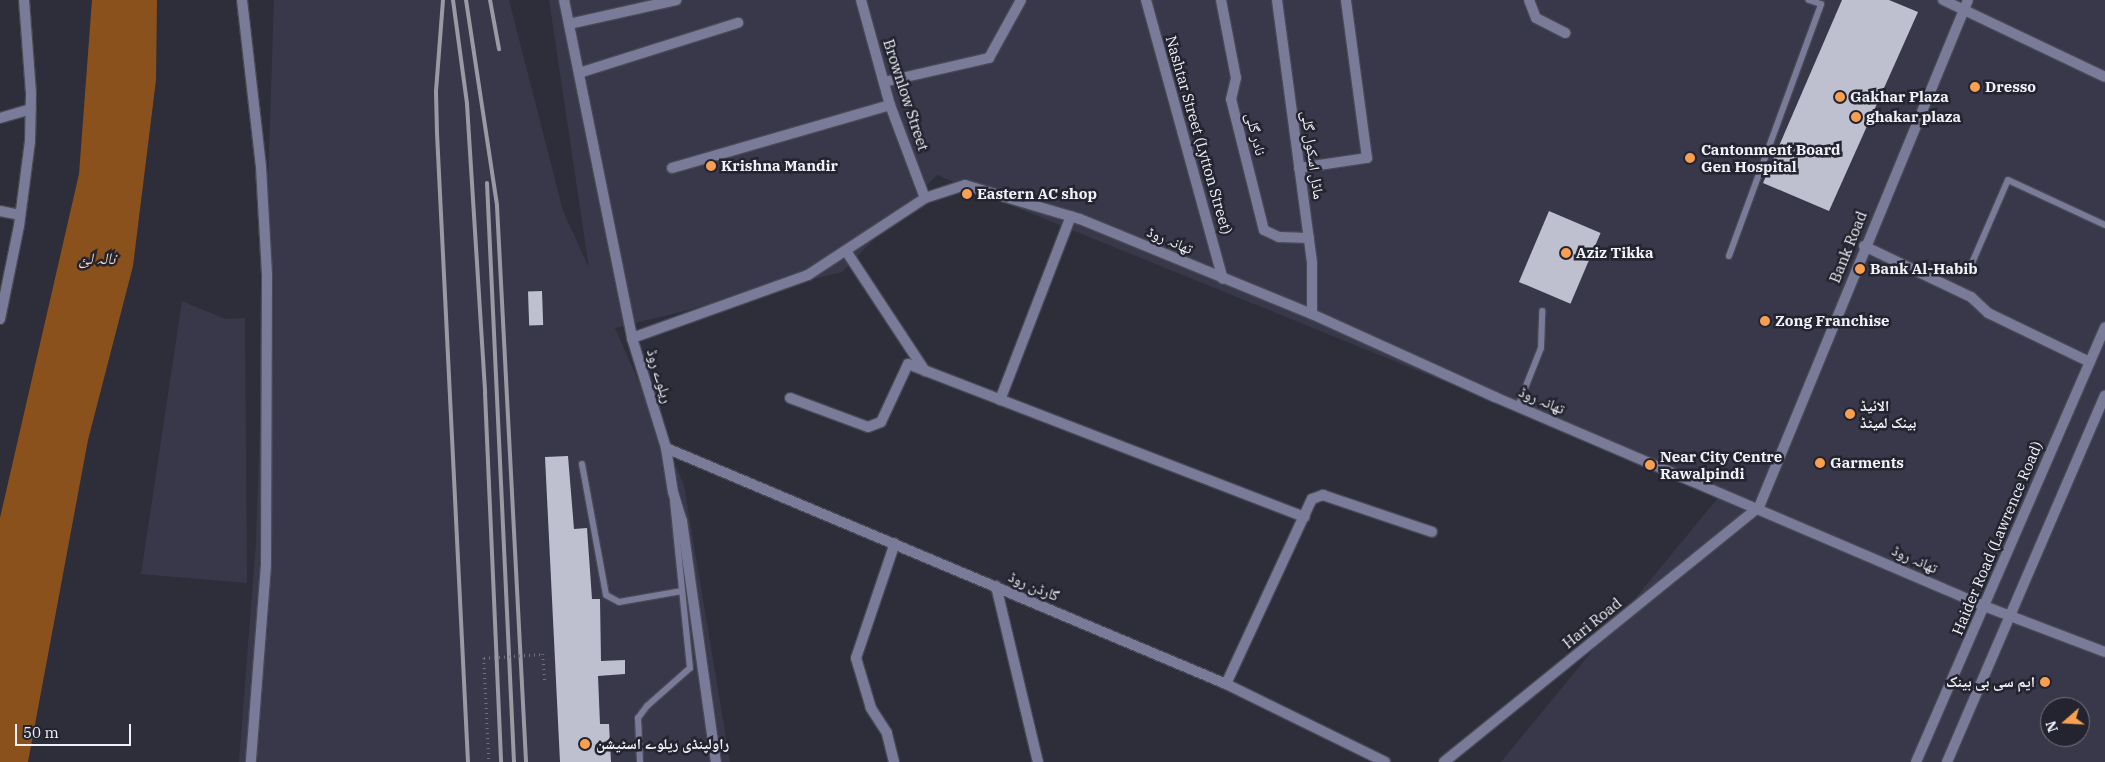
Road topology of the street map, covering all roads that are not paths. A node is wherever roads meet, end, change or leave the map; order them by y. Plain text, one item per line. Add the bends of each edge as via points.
1 (24, 0) edge
2 (242, 0) edge
3 (564, 0) edge
4 (676, 0) edge
5 (862, 0) edge
6 (1021, 0) edge
7 (1146, 0) edge
8 (1220, 0) edge
9 (1277, 0) edge
10 (1346, 0) edge
11 (1529, 0) edge
12 (1809, 0) edge
13 (1942, 0) edge
14 (1968, 0) edge
15 (1964, 11) junction
16 (738, 23) dead end
17 (569, 24) junction
18 (1565, 34) dead end
19 (579, 73) junction
20 (2105, 77) edge
21 (884, 82) junction
22 (890, 105) junction
23 (30, 109) junction
24 (0, 118) edge
25 (672, 168) dead end
26 (1299, 168) junction
27 (925, 198) junction
28 (0, 211) edge
29 (20, 215) junction
30 (1071, 216) junction
31 (2105, 225) edge
32 (1309, 238) junction
33 (1864, 246) junction
34 (846, 251) junction
35 (1729, 256) dead end
36 (1972, 264) dead end
37 (1223, 279) junction
38 (1542, 311) dead end
39 (1312, 314) junction
40 (0, 319) edge
41 (2105, 326) edge
42 (632, 338) junction
43 (2090, 362) junction
44 (925, 371) junction
45 (2105, 396) edge
46 (790, 398) dead end
47 (1000, 400) junction
48 (1518, 406) junction
49 (666, 448) junction
50 (582, 464) dead end
51 (673, 492) junction
52 (1759, 507) junction
53 (1305, 517) junction
54 (1432, 532) dead end
55 (895, 543) junction
56 (996, 586) junction
57 (682, 592) junction
58 (1984, 606) junction
59 (2010, 615) junction
60 (2105, 652) edge
61 (1226, 684) junction
62 (251, 762) edge
63 (640, 762) edge
64 (716, 762) edge
65 (894, 762) edge
66 (1038, 762) edge
67 (1385, 762) edge
68 (1444, 762) edge
69 (1916, 762) edge
70 (1947, 762) edge

1 - 23 street
2 - 62 street via 261,167 267,294 266,565
3 - 17 street, ریلوے روڈ
4 - 17 street
5 - 21 street, Brownlow Street
6 - 21 street via 989,58
7 - 37 street, Nashtar Street (Lytton Street)
8 - 32 street, نادر گلی via 1236,78 1232,100 1264,230 1279,237
9 - 26 street, ماڈل اسکول گلی
10 - 26 street via 1367,158
11 - 18 street via 1536,18
12 - 35 lane via 1821,4
13 - 15 street
14 - 15 street, Bank Road
15 - 20 street
15 - 33 street, Bank Road
16 - 19 street
17 - 19 street, ریلوے روڈ
19 - 42 street, ریلوے روڈ
21 - 22 street, Brownlow Street
22 - 25 street
22 - 27 street, Brownlow Street
23 - 24 street
23 - 29 street via 30,141
26 - 32 street, ماڈل اسکول گلی
27 - 30 street, تھانہ روڈ via 965,185
27 - 34 street
28 - 29 street
29 - 40 street
30 - 37 street, تھانہ روڈ
30 - 47 street
31 - 36 lane via 2008,180
32 - 39 street, ماڈل اسکول گلی
33 - 43 street via 1971,297 1988,313
33 - 52 street, Bank Road
34 - 42 street via 808,275
34 - 44 street
37 - 39 street, تھانہ روڈ
38 - 48 lane via 1542,348
39 - 48 street, تھانہ روڈ
41 - 43 street, Haider Road (Lawrence Road)
42 - 49 street, ریلوے روڈ
43 - 58 street, Haider Road (Lawrence Road)
44 - 46 street via 908,364 880,422 868,426
44 - 47 street
45 - 59 street
47 - 53 street
48 - 52 street, تھانہ روڈ
49 - 51 street, ریلوے روڈ
49 - 55 street, گارڈن روڈ
50 - 57 lane via 606,595 619,602
51 - 57 lane via 673,524
51 - 64 street, ریلوے روڈ via 682,520
52 - 58 street, تھانہ روڈ
52 - 68 street, Hari Road
53 - 54 street via 1312,499 1323,495
53 - 61 street
55 - 56 street, گارڈن روڈ
55 - 65 street via 856,658 871,708 887,732
56 - 61 street, گارڈن روڈ
56 - 66 street
57 - 63 lane via 690,668 638,718
58 - 59 street, تھانہ روڈ
58 - 69 street, Haider Road (Lawrence Road)
59 - 60 street, تھانہ روڈ
59 - 70 street
61 - 67 street, گارڈن روڈ

